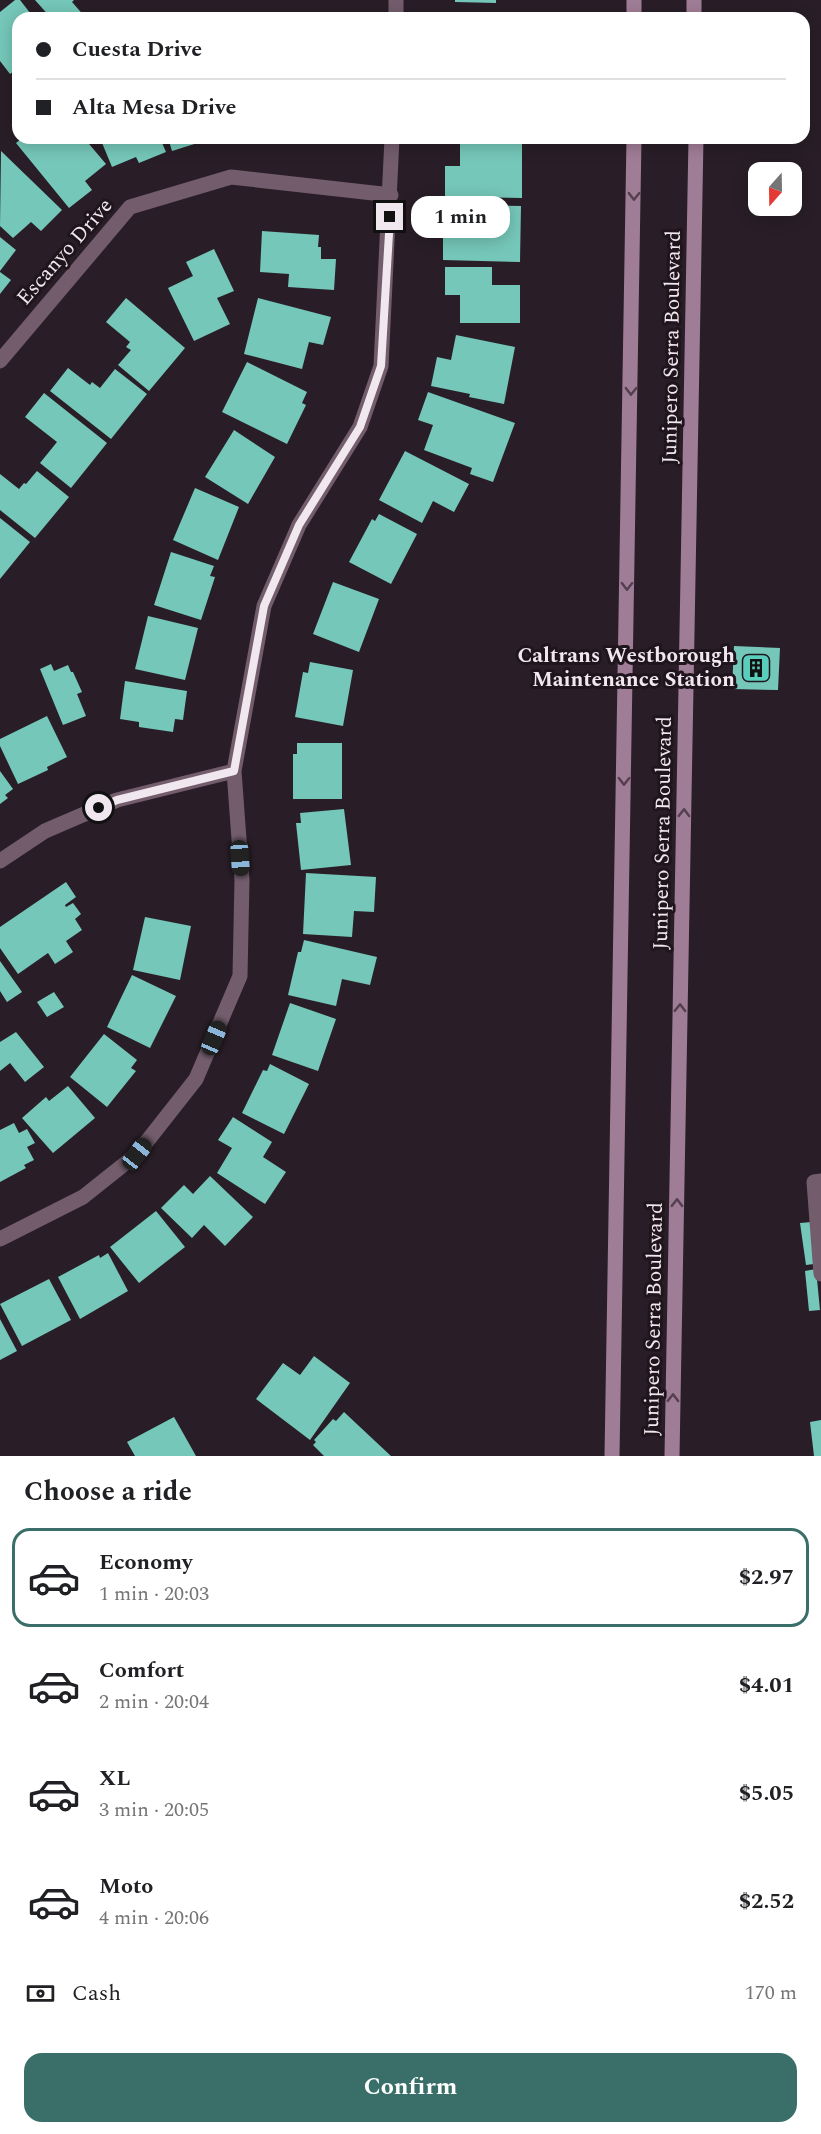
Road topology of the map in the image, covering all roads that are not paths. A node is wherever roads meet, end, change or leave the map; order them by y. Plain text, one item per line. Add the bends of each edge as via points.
1 (392, 144) edge
2 (634, 144) edge
3 (696, 144) edge
4 (391, 195) junction
5 (0, 361) edge
6 (234, 771) junction
7 (0, 861) edge
8 (821, 1181) edge
9 (0, 1239) edge
10 (821, 1274) edge
11 (612, 1456) edge
12 (672, 1456) edge

1 - 4 street
2 -> 11 main road, Junipero Serra Boulevard
12 -> 3 main road, Junipero Serra Boulevard
4 - 5 street, Escanyo Drive via 231,177 130,207
4 - 6 street via 381,366 360,427 299,525 264,606
6 - 7 street via 117,800 45,831
6 - 9 street via 242,880 240,976 196,1079 137,1154 83,1197
8 - 10 street via 814,1182

